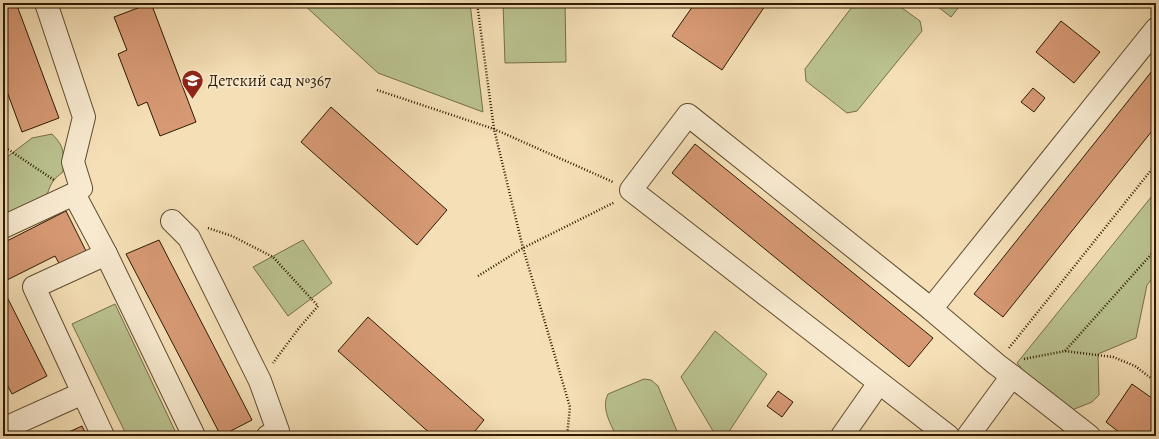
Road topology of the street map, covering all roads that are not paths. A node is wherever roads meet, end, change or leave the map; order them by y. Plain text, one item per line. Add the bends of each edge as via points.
1 (46, 3) edge
2 (1156, 29) edge
3 (74, 194) junction
4 (172, 221) dead end
5 (3, 227) edge
6 (106, 254) junction
7 (931, 309) junction
8 (1004, 370) junction
9 (879, 383) junction
10 (82, 393) junction
11 (3, 429) edge
12 (103, 436) edge
13 (194, 436) edge
14 (268, 436) edge
15 (842, 436) edge
16 (948, 436) edge
17 (968, 436) edge
18 (1089, 436) edge

1 - 3 lane via 84,117 73,162 81,188
2 - 7 lane
3 - 5 lane
3 - 6 lane
4 - 14 lane via 189,238 260,381 278,431
6 - 10 lane via 34,287
6 - 13 lane
7 - 8 lane
7 - 9 lane via 688,115 631,190
8 - 17 lane
8 - 18 lane
9 - 15 lane
9 - 16 lane
10 - 11 lane
10 - 12 lane

